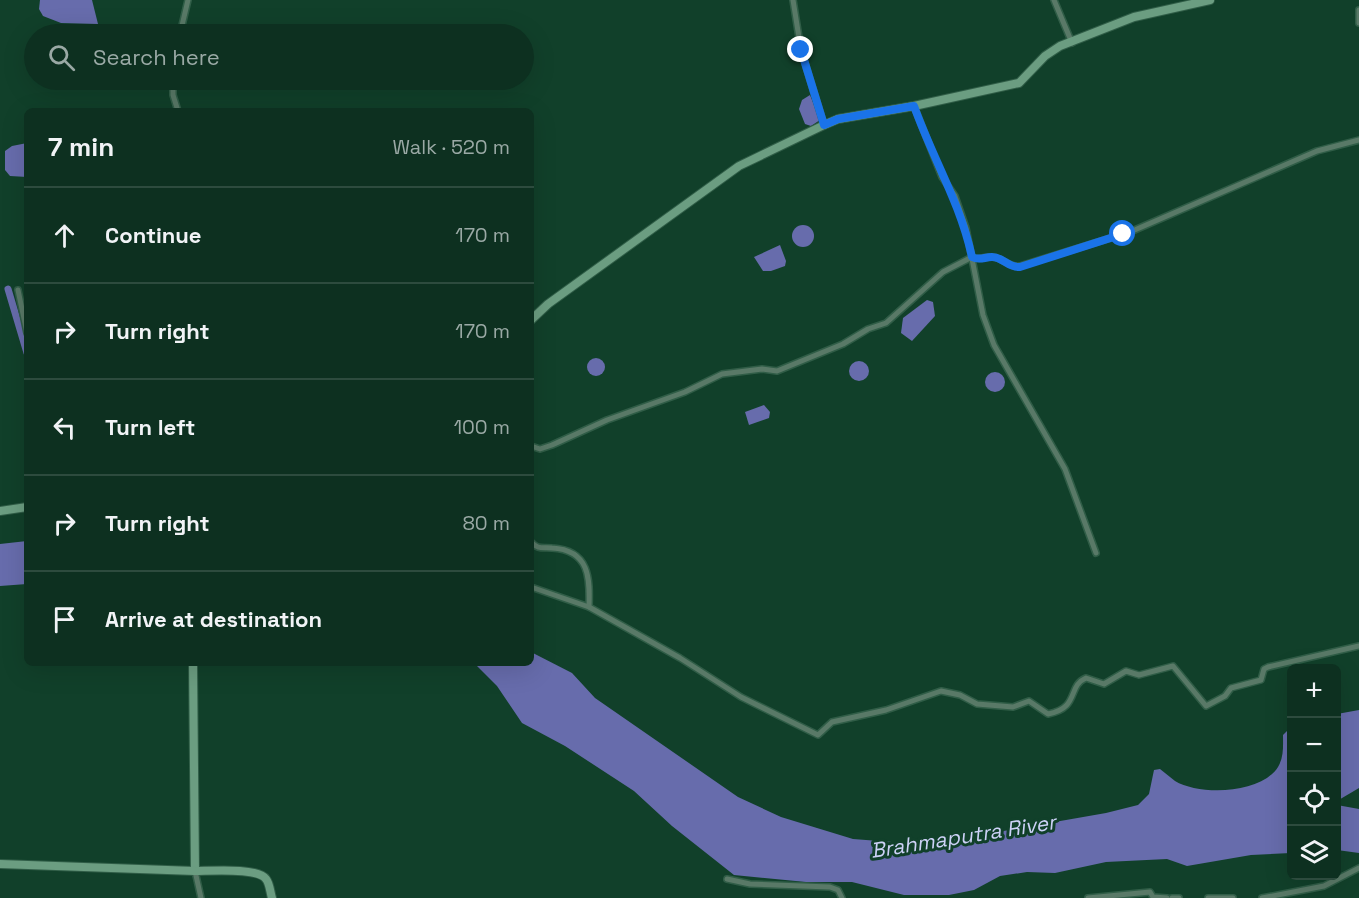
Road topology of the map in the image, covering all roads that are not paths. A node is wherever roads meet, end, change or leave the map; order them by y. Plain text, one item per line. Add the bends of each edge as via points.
1 (188, 0) edge
2 (793, 0) edge
3 (1054, 0) edge
4 (1210, 0) edge
5 (1359, 10) edge
6 (1359, 23) edge
7 (182, 24) edge
8 (1072, 43) junction
9 (173, 90) edge
10 (914, 106) junction
11 (176, 108) edge
12 (824, 125) junction
13 (1359, 140) edge
14 (972, 257) junction
15 (18, 290) dead end
16 (534, 317) edge
17 (24, 319) edge
18 (534, 447) edge
19 (24, 507) edge
20 (0, 511) edge
21 (534, 544) edge
22 (1096, 553) dead end
23 (534, 588) edge
24 (589, 607) junction
25 (1359, 646) edge
26 (193, 666) edge
27 (0, 864) edge
28 (1359, 868) edge
29 (195, 872) junction
30 (727, 879) dead end
31 (201, 898) edge
32 (272, 898) edge
33 (842, 898) edge
34 (1088, 898) edge
35 (1167, 898) edge
36 (1172, 898) edge
37 (1179, 898) edge
38 (1208, 898) edge
39 (1233, 898) edge
40 (1262, 898) edge

1 - 7 street
2 - 12 street via 801,50
3 - 8 street
4 - 8 street via 1134,17
5 - 6 street
8 - 10 street via 1054,49 1023,81
9 - 11 street
10 - 12 street
10 - 14 street via 942,177 955,196
12 - 16 street via 740,166
13 - 14 street via 1317,151 1130,232 1020,267 994,257
14 - 18 street via 943,272 886,323 825,352 777,370 722,374 552,445
14 - 22 street via 983,315 994,345 1065,469
15 - 17 street
19 - 20 street
21 - 24 street via 542,549 564,550 583,562 590,580
23 - 24 street
24 - 25 street via 741,697 818,735 832,722 886,710 941,691 977,704 1013,707 1034,702 1048,714 1072,701 1077,685 1086,678 1104,684 1126,671 1139,675 1173,666 1206,706 1232,688 1261,680 1268,667
26 - 29 street
27 - 29 street
28 - 40 street via 1324,886
29 - 31 street
29 - 32 street via 248,872 263,876 268,880
30 - 33 street via 750,884 830,887 838,890
34 - 35 street via 1138,891
36 - 37 street
38 - 39 street

